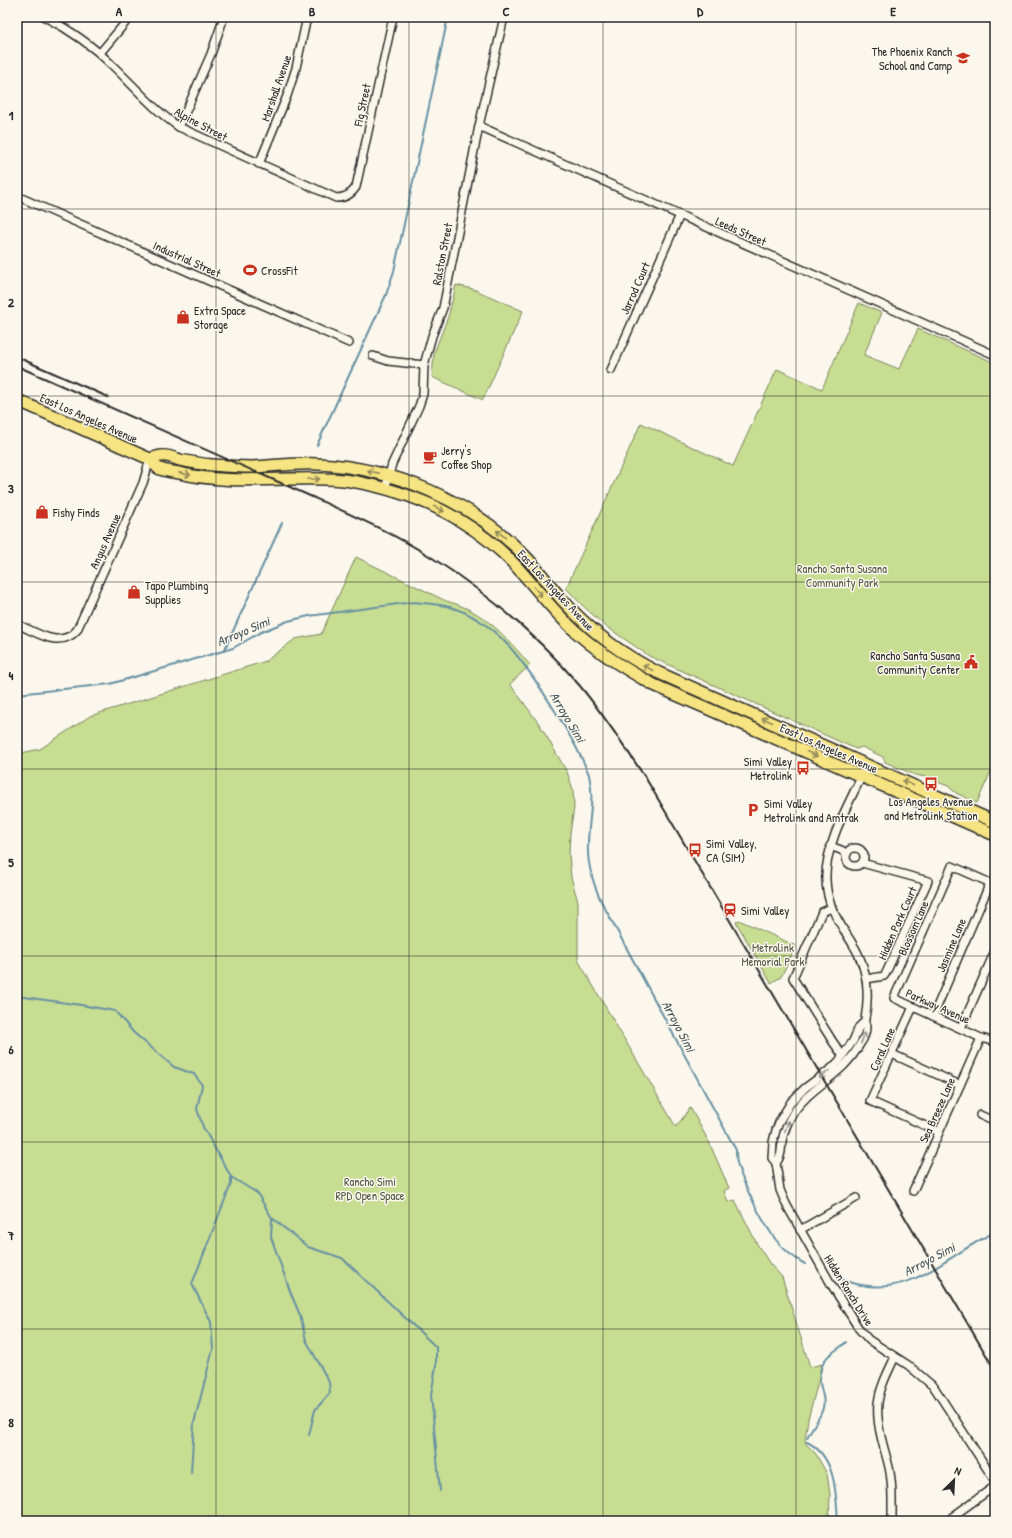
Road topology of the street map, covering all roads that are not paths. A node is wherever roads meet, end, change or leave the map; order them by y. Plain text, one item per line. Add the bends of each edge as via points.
1 (46, 17) edge
2 (130, 17) edge
3 (224, 17) edge
4 (307, 17) edge
5 (392, 17) edge
6 (504, 17) edge
7 (100, 53) junction
8 (479, 126) junction
9 (179, 127) junction
10 (258, 164) junction
11 (349, 195) joint
12 (17, 196) edge
13 (680, 215) junction
14 (349, 343) dead end
15 (373, 356) dead end
16 (995, 356) edge
17 (424, 366) junction
18 (610, 370) dead end
19 (17, 400) edge
20 (150, 459) junction
21 (388, 475) junction
22 (385, 488) junction
23 (17, 624) edge
24 (867, 765) junction
25 (862, 776) junction
26 (995, 822) edge
27 (995, 835) edge
28 (830, 846) junction
29 (847, 854) junction
30 (862, 863) junction
31 (992, 884) edge
32 (831, 908) junction
33 (995, 951) edge
34 (866, 979) junction
35 (894, 998) joint
36 (913, 1007) junction
37 (933, 1016) junction
38 (864, 1022) junction
39 (962, 1028) junction
40 (981, 1038) junction
41 (995, 1042) edge
42 (892, 1054) junction
43 (844, 1056) junction
44 (960, 1085) junction
45 (980, 1115) dead end
46 (995, 1122) edge
47 (939, 1132) junction
48 (776, 1163) junction
49 (912, 1191) dead end
50 (856, 1198) dead end
51 (800, 1230) junction
52 (895, 1357) junction
53 (995, 1481) edge
54 (995, 1486) edge
55 (952, 1517) dead end
56 (892, 1521) edge

1 - 7 street, Alpine Street via 80,37
2 - 7 street
3 - 9 street
4 - 10 street, Marshall Avenue via 289,89
5 - 11 street, Fig Street via 356,187
6 - 8 street, Ralston Street
7 - 9 street, Alpine Street via 157,111
8 - 13 street, Leeds Street
8 - 17 street, Ralston Street via 443,308
9 - 10 street, Alpine Street
10 - 11 street, Alpine Street via 336,198
12 - 14 street, Industrial Street
13 - 16 street, Leeds Street
13 - 18 street, Jarrod Court
15 - 17 street
17 - 21 street, Ralston Street via 419,406
19 - 20 main road, East Los Angeles Avenue
21 -> 20 main road, East Los Angeles Avenue via 318,464 230,466 162,456
20 -> 22 main road, East Los Angeles Avenue via 158,468 206,478 241,481 347,480
20 - 23 street, Angus Avenue via 143,483 77,630 68,638 60,640
21 - 22 street, Ralston Street
24 -> 21 main road, East Los Angeles Avenue via 659,673 629,657 582,621 524,555 500,533 445,498
22 -> 25 main road, East Los Angeles Avenue via 439,509 479,534 511,561 573,629 627,670 654,685
24 - 25 street, Hidden Ranch Drive
26 -> 24 main road, East Los Angeles Avenue
25 - 27 main road, East Los Angeles Avenue
25 - 28 street, Hidden Ranch Drive
28 - 29 street, Hidden Park Court
28 - 32 street, Hidden Ranch Drive via 826,880
29 - 30 street, Hidden Park Court via 847,861 851,865 857,866
29 - 30 street, Hidden Park Court via 853,848 861,850 864,858
30 - 34 street, Hidden Park Court via 928,881 886,974
31 - 35 street, Blossom Lane via 952,866
31 - 37 street, Jasmine Lane
32 - 34 street, Hidden Ranch Drive via 860,958
32 - 43 street via 822,912 793,978
33 - 39 street
34 - 38 street, Hidden Ranch Drive via 868,1000
35 - 36 street, Parkway Avenue
36 - 37 street, Parkway Avenue
36 - 42 street, Coral Lane
37 - 39 street, Parkway Avenue
38 - 43 street, Hidden Ranch Drive
48 -> 38 street, Hidden Ranch Drive via 780,1158 784,1131 792,1114 802,1101 851,1059 864,1036
39 - 40 street, Parkway Avenue
40 - 41 street, Parkway Avenue
40 - 44 street, Sea Breeze Lane
42 - 44 street
42 - 47 street, Coral Lane via 870,1101
43 -> 48 street, Hidden Ranch Drive via 804,1088 791,1102 780,1120 774,1142 772,1158
44 - 47 street, Sea Breeze Lane
45 - 46 street
47 - 49 street, Sea Breeze Lane
48 - 51 street, Hidden Ranch Drive via 780,1190
50 - 51 street
51 - 52 street, Hidden Ranch Drive via 859,1329 869,1340
52 - 53 street, Hidden Ranch Drive via 913,1368 934,1387
52 - 56 street via 878,1403 881,1443 892,1485
54 - 55 street

